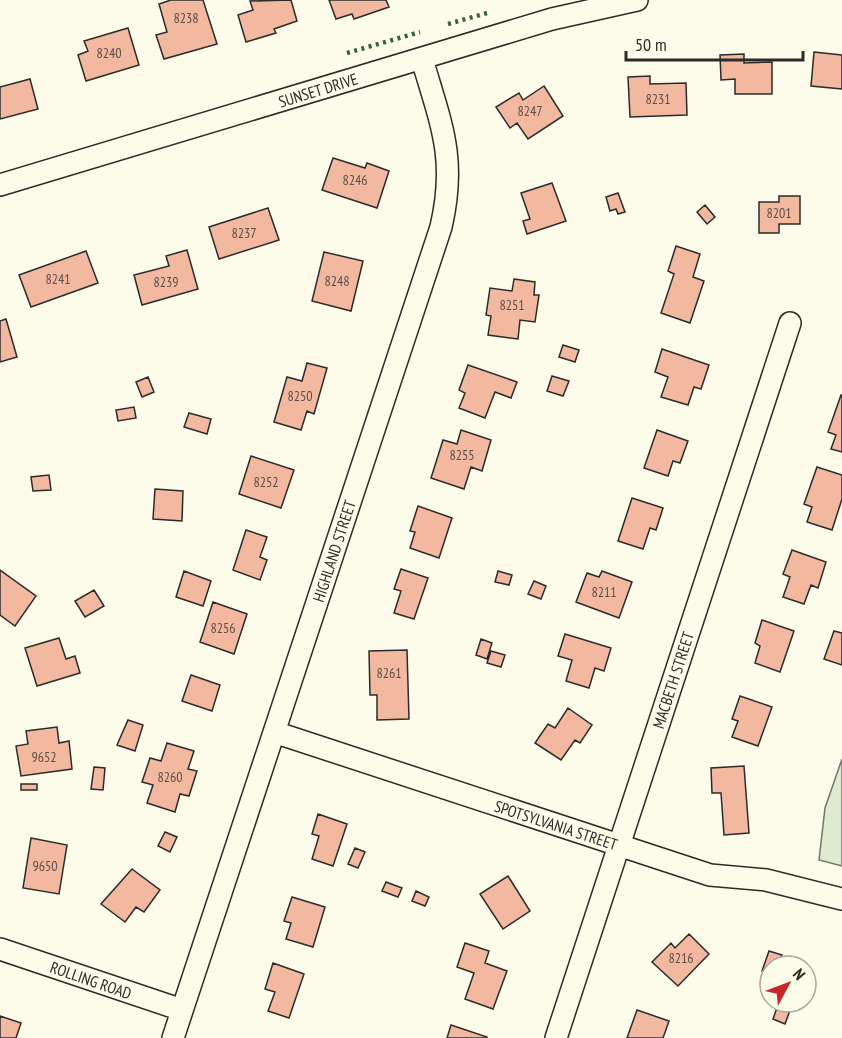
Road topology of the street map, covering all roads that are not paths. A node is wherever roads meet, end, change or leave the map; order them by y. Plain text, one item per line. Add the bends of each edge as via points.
1 (638, 0) edge
2 (422, 59) junction
3 (0, 185) edge
4 (790, 323) dead end
5 (274, 732) junction
6 (618, 845) junction
7 (842, 899) edge
8 (0, 950) edge
9 (182, 1010) junction
10 (173, 1038) edge
11 (556, 1038) edge

1 - 2 street, SUNSET DRIVE via 552,19
2 - 3 street, SUNSET DRIVE
2 - 5 street, HIGHLAND STREET via 446,142 450,166 448,197
4 - 6 street, MACBETH STREET
5 - 6 street, SPOTSYLVANIA STREET
5 - 9 street, HIGHLAND STREET
6 - 7 street, SPOTSYLVANIA STREET via 710,875 766,880
6 - 11 street, MACBETH STREET
8 - 9 street, ROLLING ROAD
9 - 10 street, HIGHLAND STREET

